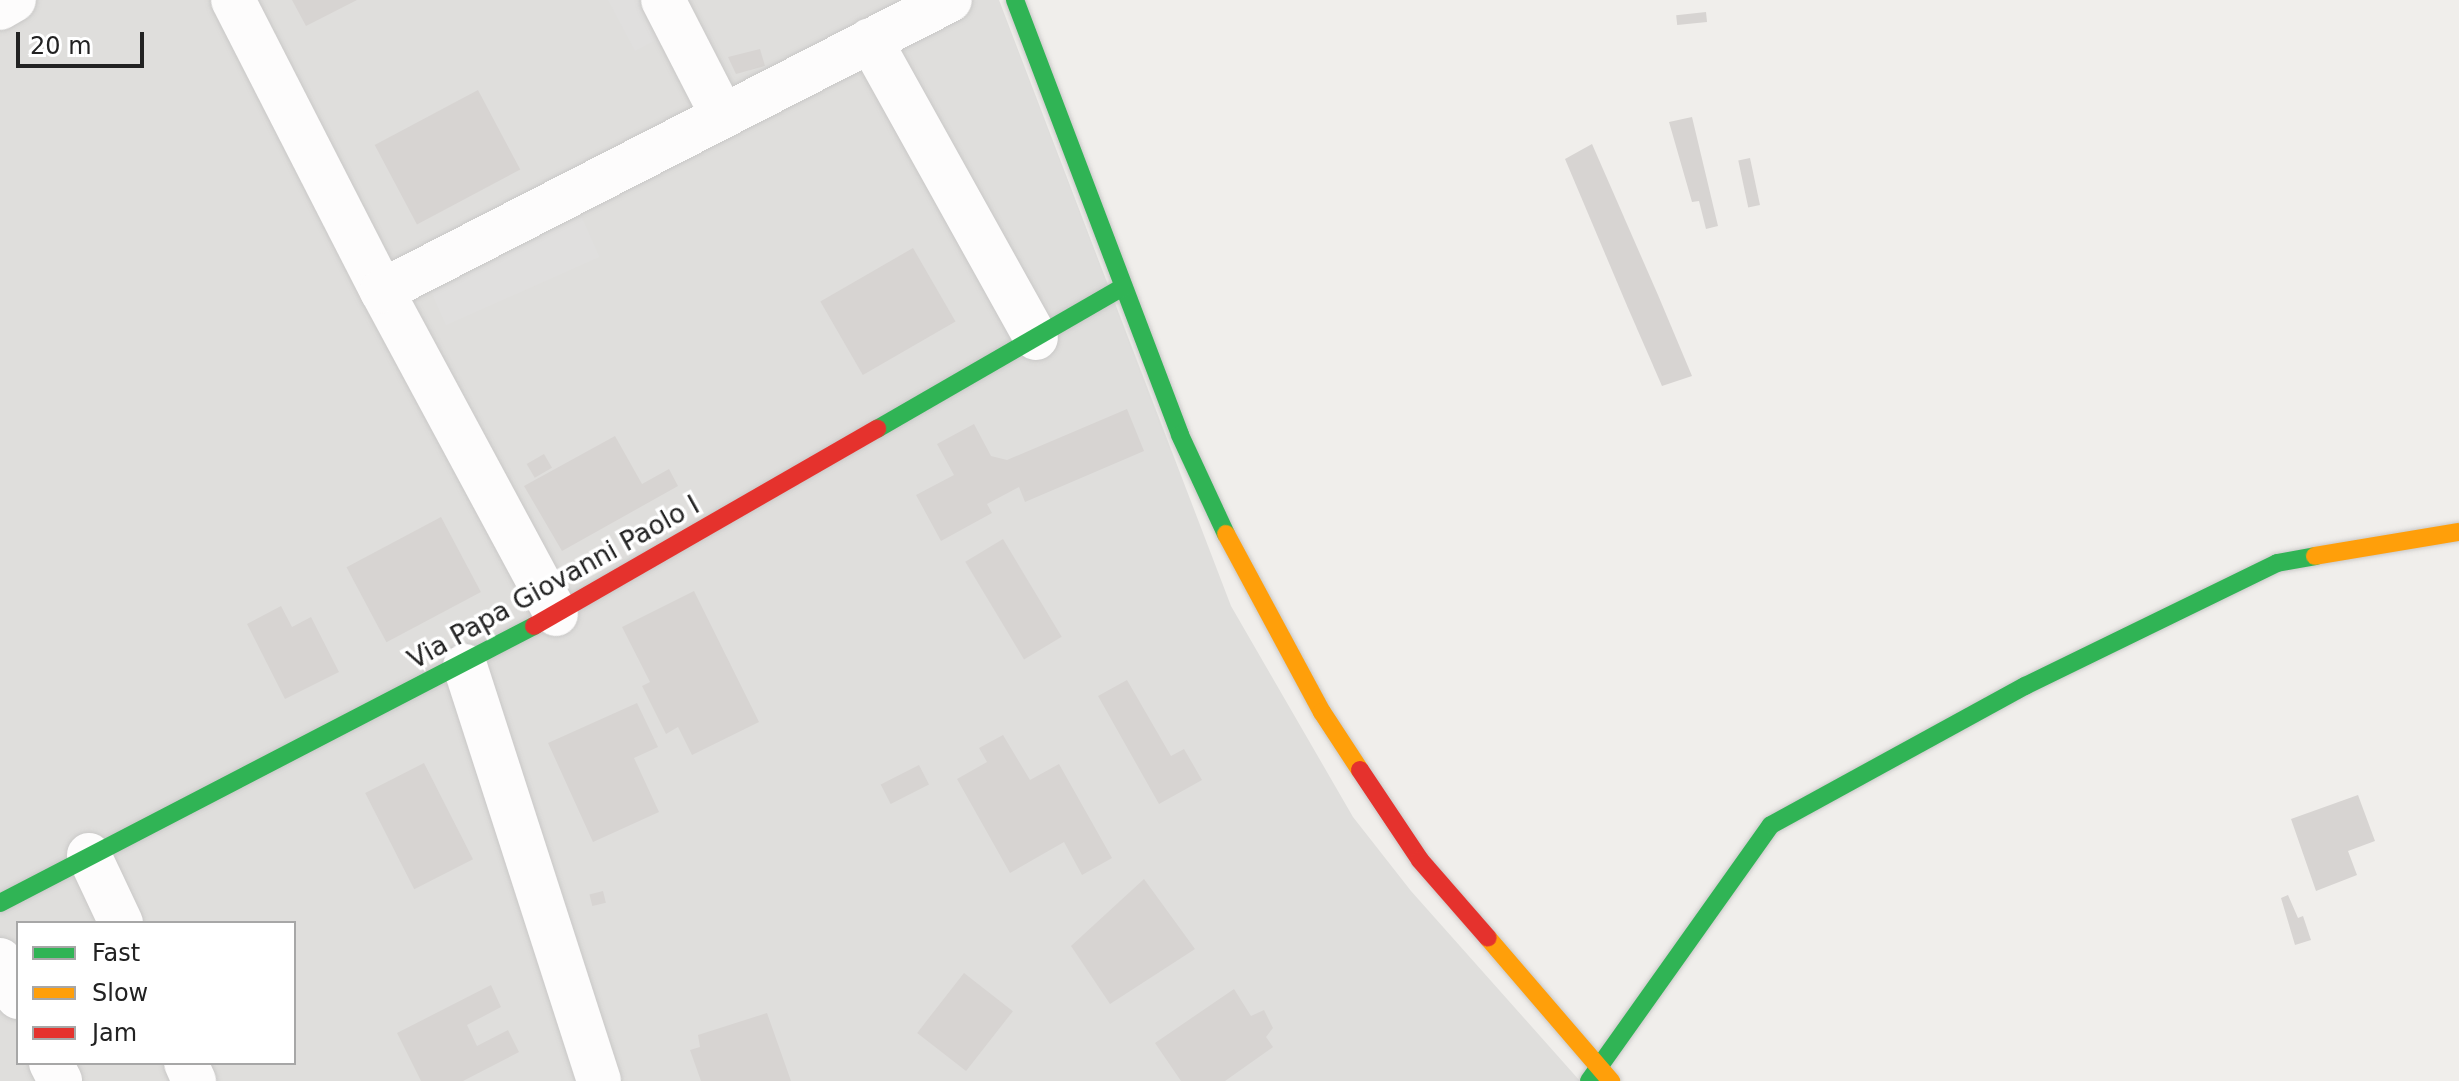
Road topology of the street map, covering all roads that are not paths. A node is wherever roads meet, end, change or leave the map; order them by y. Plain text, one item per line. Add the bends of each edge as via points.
1 (14, 0) edge
2 (233, 0) edge
3 (663, 0) edge
4 (950, 0) edge
5 (1015, 0) edge
6 (0, 8) edge
7 (870, 40) junction
8 (722, 115) junction
9 (1123, 287) junction
10 (382, 291) junction
11 (1036, 338) junction
12 (2459, 532) edge
13 (556, 614) junction
14 (465, 666) junction
15 (89, 855) junction
16 (0, 903) edge
17 (120, 921) edge
18 (0, 960) edge
19 (16, 993) edge
20 (1593, 1074) edge
21 (599, 1081) edge
22 (1611, 1081) edge

1 - 6 street
2 - 10 street
3 - 8 street
4 - 7 street
5 - 9 street
7 - 8 street
7 - 11 street
8 - 10 street
9 - 11 street, Via Papa Giovanni Paolo I
9 - 20 street via 1180,435 1246,577 1322,712 1420,860
10 - 13 street
11 - 13 street, Via Papa Giovanni Paolo I
12 - 20 street via 2277,563 2025,686 1771,825
13 - 14 street, Via Papa Giovanni Paolo I
14 - 15 street, Via Papa Giovanni Paolo I
14 - 21 street
15 - 16 street, Via Papa Giovanni Paolo I
15 - 17 street
18 - 19 street
20 - 22 street

